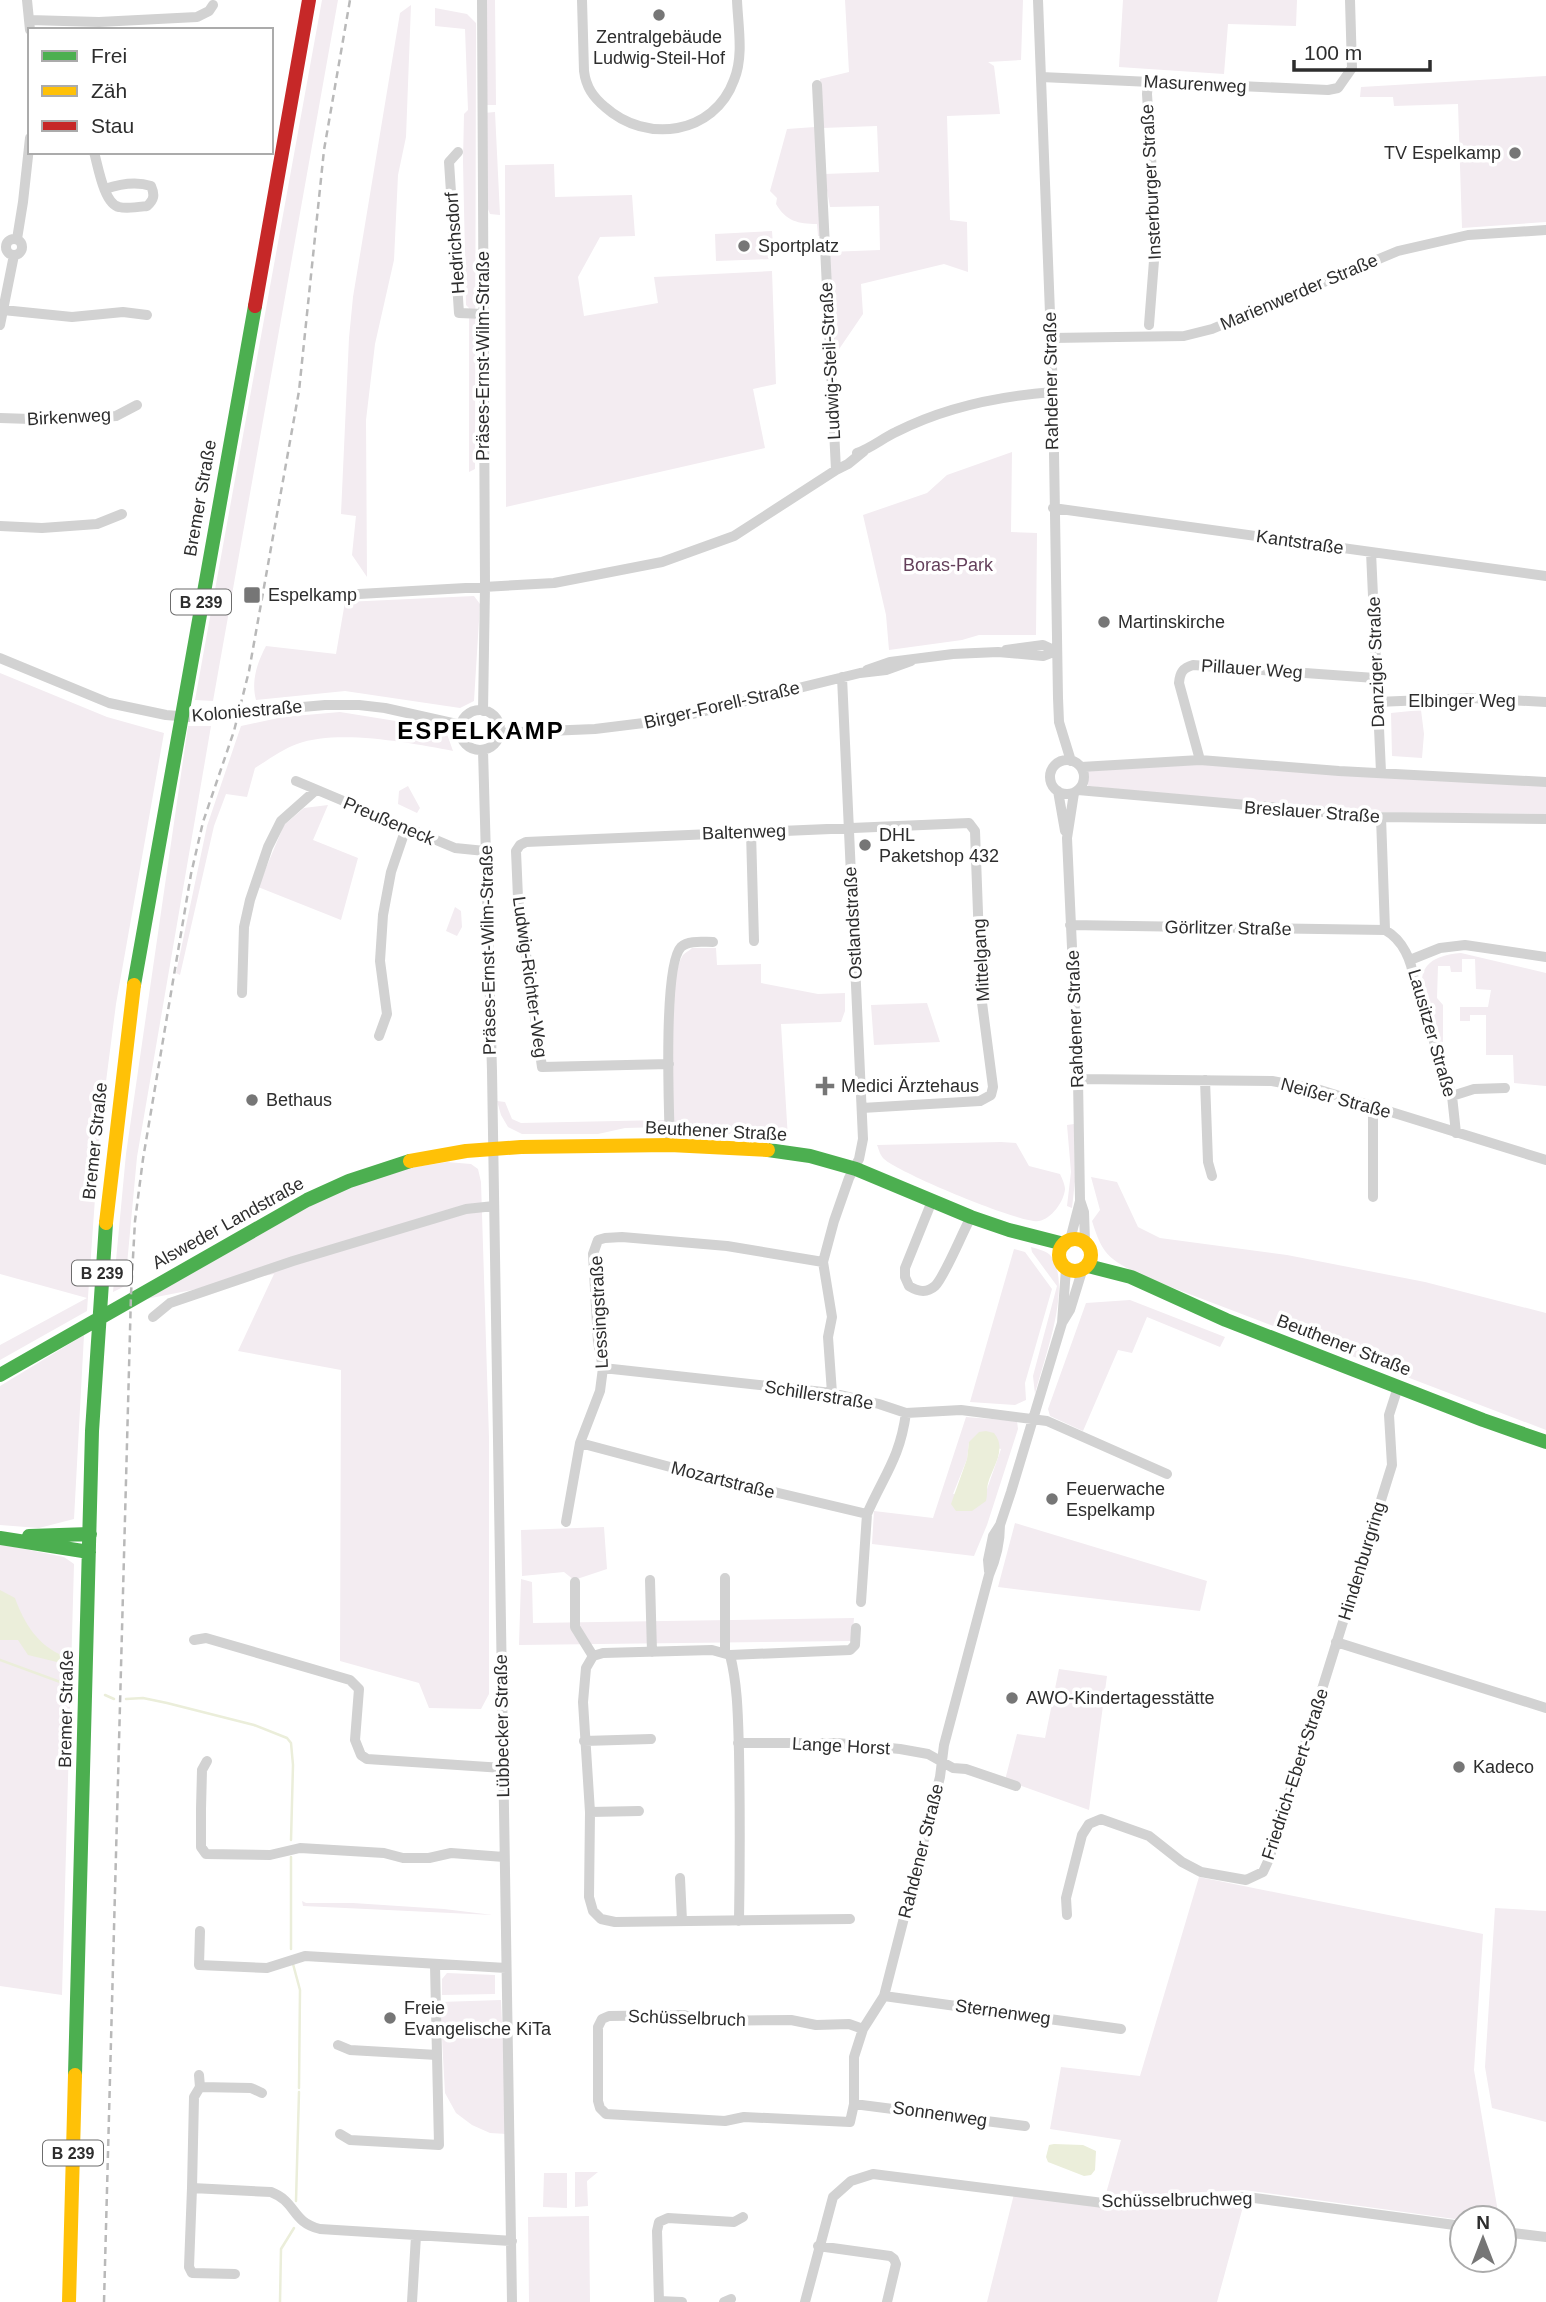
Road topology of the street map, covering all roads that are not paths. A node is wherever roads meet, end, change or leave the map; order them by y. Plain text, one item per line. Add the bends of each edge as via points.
1 (27, 0) edge
2 (309, 0) edge
3 (481, 0) edge
4 (582, 0) edge
5 (737, 0) edge
6 (1038, 0) edge
7 (1350, 0) edge
8 (213, 5) dead end
9 (30, 25) edge
10 (1041, 77) junction
11 (1148, 82) junction
12 (817, 85) dead end
13 (458, 152) dead end
14 (28, 154) edge
15 (95, 154) edge
16 (105, 189) junction
17 (1546, 230) edge
18 (17, 239) junction
19 (3, 245) edge
20 (13, 255) junction
21 (3, 310) junction
22 (484, 314) junction
23 (147, 316) dead end
24 (0, 325) edge
25 (1149, 325) dead end
26 (1051, 338) junction
27 (1053, 391) junction
28 (137, 405) dead end
29 (0, 418) edge
30 (836, 470) junction
31 (1053, 508) junction
32 (122, 514) dead end
33 (0, 527) edge
34 (1371, 552) junction
35 (1546, 576) edge
36 (485, 586) junction
37 (341, 596) dead end
38 (1056, 651) junction
39 (0, 657) edge
40 (842, 677) junction
41 (1375, 678) junction
42 (1377, 702) junction
43 (1546, 702) edge
44 (483, 711) junction
45 (461, 724) junction
46 (499, 733) junction
47 (483, 750) junction
48 (1200, 760) junction
49 (1071, 761) junction
50 (1081, 767) junction
51 (1381, 772) junction
52 (296, 781) dead end
53 (1546, 782) edge
54 (316, 790) junction
55 (1058, 791) junction
56 (1076, 791) junction
57 (1381, 817) junction
58 (1546, 819) edge
59 (969, 823) joint
60 (407, 828) junction
61 (848, 828) junction
62 (751, 832) junction
63 (1067, 838) junction
64 (520, 845) joint
65 (485, 851) junction
66 (1070, 925) junction
67 (1385, 930) junction
68 (754, 941) dead end
69 (713, 942) dead end
70 (1546, 957) edge
71 (1410, 960) junction
72 (242, 993) dead end
73 (379, 1036) dead end
74 (669, 1064) junction
75 (1078, 1079) junction
76 (1205, 1080) junction
77 (1505, 1087) dead end
78 (1452, 1096) junction
79 (1373, 1107) junction
80 (862, 1108) junction
81 (1456, 1133) junction
82 (670, 1145) junction
83 (492, 1149) junction
84 (1546, 1160) edge
85 (856, 1169) junction
86 (1212, 1176) dead end
87 (1373, 1197) dead end
88 (1080, 1200) junction
89 (932, 1201) junction
90 (494, 1206) junction
91 (971, 1217) junction
92 (1085, 1242) junction
93 (1064, 1246) junction
94 (823, 1262) junction
95 (1087, 1264) junction
96 (1066, 1269) junction
97 (153, 1317) dead end
98 (1062, 1323) junction
99 (603, 1368) junction
100 (0, 1376) edge
101 (1398, 1387) junction
102 (832, 1393) junction
103 (906, 1413) junction
104 (1033, 1418) junction
105 (1546, 1442) edge
106 (580, 1443) junction
107 (1167, 1474) dead end
108 (867, 1514) junction
109 (566, 1522) dead end
110 (0, 1533) edge
111 (90, 1534) junction
112 (0, 1538) edge
113 (89, 1552) junction
114 (725, 1578) dead end
115 (650, 1580) dead end
116 (575, 1582) dead end
117 (861, 1602) dead end
118 (856, 1628) dead end
119 (194, 1640) dead end
120 (1336, 1642) junction
121 (652, 1652) junction
122 (728, 1654) junction
123 (593, 1656) junction
124 (1546, 1708) edge
125 (651, 1739) dead end
126 (584, 1741) junction
127 (738, 1743) junction
128 (942, 1760) junction
129 (207, 1761) dead end
130 (503, 1768) junction
131 (1016, 1787) dead end
132 (639, 1811) dead end
133 (590, 1812) junction
134 (504, 1857) junction
135 (680, 1878) dead end
136 (1067, 1915) dead end
137 (850, 1919) dead end
138 (682, 1921) junction
139 (739, 1921) junction
140 (200, 1931) dead end
141 (435, 1965) junction
142 (506, 1968) junction
143 (884, 1996) junction
144 (863, 2029) junction
145 (1121, 2029) dead end
146 (338, 2045) dead end
147 (437, 2055) junction
148 (262, 2093) dead end
149 (854, 2104) junction
150 (850, 2122) joint
151 (1026, 2126) dead end
152 (340, 2134) dead end
153 (192, 2189) junction
154 (743, 2217) dead end
155 (1448, 2224) edge
156 (1518, 2234) edge
157 (416, 2236) junction
158 (1546, 2237) edge
159 (512, 2241) junction
160 (818, 2246) junction
161 (235, 2274) dead end
162 (659, 2301) edge
163 (69, 2302) edge
164 (412, 2302) edge
165 (512, 2302) edge
166 (682, 2302) edge
167 (804, 2302) edge
168 (887, 2302) edge

1 - 9 street
2 - 111 main road, Bremer Straße / B 239 via 135,980 107,1206
3 - 22 street, Präses-Ernst-Wilm-Straße
4 - 5 street via 583,71 591,93 624,121 663,131 699,121 730,89 739,57
6 - 10 street, Rahdener Straße
7 - 11 street, Masurenweg via 1352,68 1338,88
8 - 9 street via 197,17
10 - 11 street, Masurenweg
10 - 26 street, Rahdener Straße
11 - 25 street, Insterburger Straße via 1156,235
12 - 30 street, Ludwig-Steil-Straße
13 - 22 street, Hedrichsdorf via 449,162 459,313
14 - 18 street
15 - 16 street
16 - 16 street via 109,202 118,208 147,206 153,201 151,186 142,183
17 - 26 street, Marienwerder Straße via 1468,235 1398,251 1212,329 1184,336
18 - 19 street
18 - 20 street via 22,248
19 - 20 street
20 - 21 street
21 - 23 street via 72,317 123,312
21 - 24 street
22 - 36 street, Präses-Ernst-Wilm-Straße
26 - 27 street, Rahdener Straße
27 - 30 street via 960,407 895,432
27 - 31 street, Rahdener Straße
28 - 29 street, Birkenweg via 116,416
30 - 36 street via 750,527 695,552 580,579
31 - 34 street, Kantstraße
31 - 38 street, Rahdener Straße
32 - 33 street via 97,524
34 - 35 street, Kantstraße
34 - 41 street, Danziger Straße
36 - 37 street
36 - 44 street, Präses-Ernst-Wilm-Straße
38 - 40 street, Birger-Forell-Straße via 1043,645 953,654
38 - 49 street, Rahdener Straße via 1059,722
39 - 45 street, Koloniestraße via 109,703 190,717 359,705
40 - 46 street, Birger-Forell-Straße via 668,720
40 - 61 street, Ostlandstraße
41 - 42 street, Danziger Straße
41 - 48 street, Pillauer Weg via 1185,667 1179,683
42 - 43 street, Elbinger Weg via 1472,698
42 - 51 street, Danziger Straße
44 - 45 street via 469,713
44 - 46 street via 496,719
45 - 47 street via 465,743
46 - 47 street via 494,744
47 - 65 street, Präses-Ernst-Wilm-Straße
48 - 50 street
48 - 51 street
49 - 50 street
49 - 55 street via 1059,762 1052,771 1051,782
50 - 56 street via 1084,779
51 - 53 street
52 - 54 street, Preußeneck
54 - 60 street, Preußeneck
54 - 72 street via 281,821 268,846 244,927
55 - 56 street
55 - 63 street, Rahdener Straße
56 - 57 street, Breslauer Straße
56 - 63 street, Rahdener Straße
57 - 58 street, Breslauer Straße
57 - 67 street
59 - 61 street, Baltenweg
59 - 80 street, Mittelgang via 975,831 981,995 993,1087 990,1097
60 - 65 street, Preußeneck via 455,848
60 - 73 street via 391,872 383,915 380,961 387,1014
61 - 62 street, Baltenweg
61 - 80 street, Ostlandstraße
62 - 64 street, Baltenweg
62 - 68 street
63 - 66 street, Rahdener Straße
64 - 74 street, Ludwig-Richter-Weg via 516,851 518,898 542,1067
65 - 83 street, Präses-Ernst-Wilm-Straße
66 - 67 street, Görlitzer Straße
66 - 75 street, Rahdener Straße
67 - 71 street, Lausitzer Straße via 1395,935
69 - 74 street via 688,943 679,949 673,967
70 - 71 street via 1454,945
71 - 78 street, Lausitzer Straße
74 - 82 street
75 - 76 street, Neißer Straße
75 - 88 street, Rahdener Straße
76 - 79 street, Neißer Straße via 1282,1082
76 - 86 street
77 - 78 street
78 - 81 street, Lausitzer Straße
79 - 81 street, Neißer Straße
79 - 87 street
80 - 85 street, Ostlandstraße via 863,1139
81 - 84 street, Neißer Straße
82 - 83 main road, Beuthener Straße
82 - 85 main road, Beuthener Straße via 754,1148
83 - 90 street, Lübbecker Straße
83 - 100 main road, Alsweder Landstraße via 406,1162 307,1200
85 - 89 main road, Beuthener Straße
85 - 94 street, Ostlandstraße via 842,1197
88 - 92 street, Rahdener Straße
88 - 93 street, Rahdener Straße
89 - 91 main road, Beuthener Straße
89 - 91 street via 905,1268 909,1286 918,1291 927,1291 942,1277
90 - 97 street via 466,1209 293,1261 170,1303
90 - 130 street, Lübbecker Straße
91 - 93 main road, Beuthener Straße via 1052,1250
92 - 93 main road via 1075,1239
92 - 95 main road via 1089,1246
93 - 96 main road via 1062,1265
94 - 99 street, Lessingstraße via 727,1246 622,1237 598,1240 593,1254
94 - 102 street via 832,1317 828,1337
95 - 96 main road
95 - 98 street, Rahdener Straße
95 - 101 main road, Beuthener Straße via 1131,1277 1226,1320
96 - 98 street, Rahdener Straße
98 - 104 street, Rahdener Straße
99 - 102 street, Schillerstraße
99 - 106 street, Lessingstraße via 600,1391
101 - 105 main road, Beuthener Straße
101 - 120 street, Hindenburgring via 1389,1415 1392,1465
102 - 103 street, Schillerstraße
103 - 104 street, Schillerstraße via 961,1410
103 - 108 street via 893,1464
104 - 107 street, Schillerstraße
104 - 128 street, Rahdener Straße via 993,1536 989,1575
106 - 108 street, Mozartstraße
106 - 109 street, Lessingstraße
108 - 117 street
110 - 111 main road
111 - 113 main road, Bremer Straße / B 239
112 - 113 main road
113 - 163 main road, Bremer Straße / B 239
114 - 122 street
115 - 121 street
116 - 123 street via 575,1627
118 - 122 street via 855,1645 850,1650
119 - 130 street via 206,1638 350,1680 359,1689 355,1740 367,1759
120 - 124 street, Hindenburgring
120 - 136 street, Friedrich-Ebert-Straße via 1263,1872 1246,1880 1201,1872 1149,1836 1101,1819 1089,1824 1082,1835 1066,1898
121 - 122 street via 712,1650
121 - 123 street
122 - 127 street via 734,1671
123 - 126 street via 586,1668
125 - 126 street
126 - 133 street
127 - 128 street, Lange Horst via 862,1745
127 - 139 street
128 - 131 street, Lange Horst via 953,1768
128 - 143 street, Rahdener Straße
129 - 134 street via 202,1770 201,1809 201,1847 206,1854 271,1855 300,1848 403,1858 451,1853
130 - 134 street, Lübbecker Straße
132 - 133 street
133 - 138 street via 589,1897 593,1911 601,1919 615,1922
134 - 142 street, Lübbecker Straße
135 - 138 street
137 - 139 street
138 - 139 street
140 - 141 street via 200,1965 267,1968 305,1956
141 - 142 street
141 - 147 street
142 - 159 street, Lübbecker Straße
143 - 144 street, Rahdener Straße
143 - 145 street, Sternenweg
144 - 149 street, Rahdener Straße via 854,2057
144 - 150 street, Schüsselbruch via 791,2020 703,2021 684,2015 610,2016 601,2019 598,2027 598,2101 606,2114
146 - 147 street via 350,2050
147 - 152 street via 439,2145 350,2140
148 - 153 street via 199,2081 194,2097
149 - 150 street, Rahdener Straße
149 - 151 street, Sonnenweg
153 - 157 street via 271,2192 282,2196 299,2221 320,2230
153 - 161 street via 192,2273
154 - 162 street via 734,2222 668,2218 659,2222
155 - 160 street, Schüsselbruchweg via 1247,2197 1111,2204 873,2174 851,2181 832,2197
156 - 158 street
157 - 159 street
157 - 164 street
159 - 165 street, Lübbecker Straße
160 - 167 street
160 - 168 street via 894,2259
162 - 166 street

